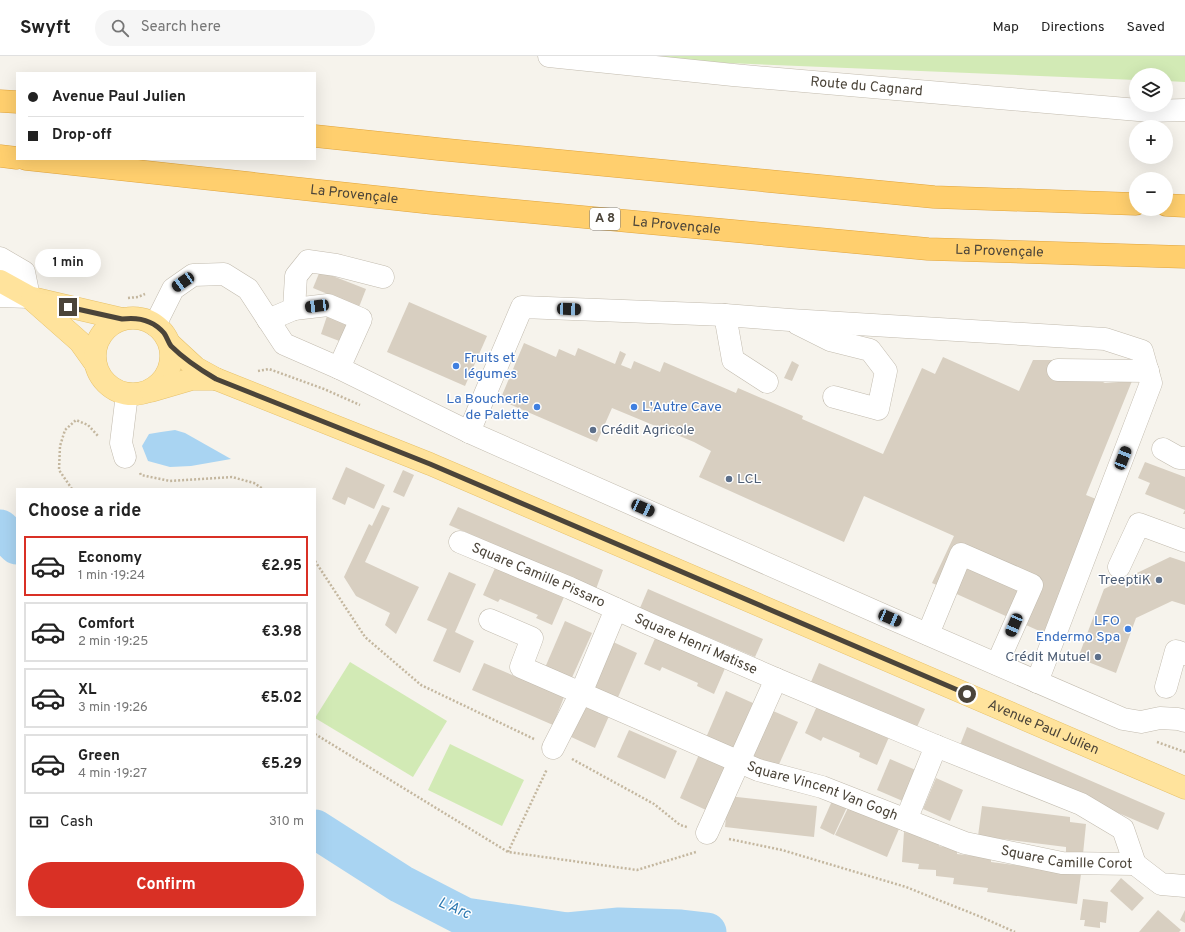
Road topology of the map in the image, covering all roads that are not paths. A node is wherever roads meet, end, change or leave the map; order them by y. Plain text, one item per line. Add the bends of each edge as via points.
1 (549, 56) edge
2 (0, 101) edge
3 (16, 102) edge
4 (1185, 110) edge
5 (316, 136) edge
6 (0, 156) edge
7 (16, 158) edge
8 (35, 160) edge
9 (1129, 204) edge
10 (1173, 205) edge
11 (1185, 206) edge
12 (1185, 257) edge
13 (0, 258) edge
14 (383, 277) dead end
15 (0, 281) edge
16 (0, 296) edge
17 (29, 297) junction
18 (294, 308) junction
19 (725, 315) junction
20 (122, 319) junction
21 (268, 320) junction
22 (790, 320) junction
23 (155, 325) junction
24 (170, 344) junction
25 (95, 363) junction
26 (339, 368) junction
27 (1058, 370) dead end
28 (1148, 371) junction
29 (216, 379) junction
30 (768, 382) dead end
31 (148, 391) junction
32 (127, 394) junction
33 (834, 397) dead end
34 (469, 432) junction
35 (123, 450) road end
36 (1163, 450) dead end
37 (1185, 458) edge
38 (1185, 541) edge
39 (460, 542) dead end
40 (1119, 567) dead end
41 (616, 609) junction
42 (490, 620) dead end
43 (928, 634) junction
44 (1185, 654) edge
45 (997, 664) junction
46 (776, 678) junction
47 (1037, 682) junction
48 (1166, 688) dead end
49 (581, 693) junction
50 (1185, 721) edge
51 (936, 746) junction
52 (554, 749) road end
53 (738, 761) junction
54 (1185, 788) edge
55 (906, 820) junction
56 (706, 833) road end
57 (1135, 864) junction
58 (1185, 886) edge

1 - 4 street, Route du Cagnard via 773,79 1150,111
2 - 3 highway
5 - 9 highway via 934,197
6 - 7 highway
8 - 12 highway, La Provençale / A 8 via 440,204 928,249
10 - 11 highway
13 - 17 street via 24,272
14 - 18 street via 308,261 296,276
15 - 17 main road
16 - 17 street
17 - 20 main road
17 - 25 main road via 80,342
18 - 21 street
18 - 26 street via 328,305 361,319
19 - 22 street
19 - 30 street via 733,360
19 - 34 street via 522,307
20 - 23 main road via 144,319
20 - 25 main road via 105,329 99,338 95,348
21 - 23 street via 248,289 224,274 193,275 173,290
21 - 26 street via 284,344
22 - 28 street via 1105,339 1142,351
22 - 33 street via 830,340 870,350 886,371 878,409
23 - 24 main road
24 - 29 main road, Avenue Paul Julien via 196,368
24 - 31 main road via 168,372 157,386
25 - 32 main road via 98,372 110,387
26 - 34 street
27 - 28 street
28 - 47 street via 1151,383
29 - 31 main road, Avenue Paul Julien via 192,379
29 - 54 main road, Avenue Paul Julien via 430,464
31 - 32 main road
32 - 35 street
34 - 43 street
36 - 37 street via 1179,458
38 - 40 street via 1139,524
39 - 41 street, Square Camille Pissaro
41 - 46 street, Square Henri Matisse
41 - 49 street
42 - 49 street via 532,638 521,667
43 - 45 street
43 - 45 street via 961,554 1032,585
44 - 48 street via 1176,651
45 - 47 street
46 - 51 street
46 - 53 street
47 - 50 street via 1123,719 1141,722 1160,718
49 - 52 street
49 - 53 street
51 - 55 street
51 - 57 street, Square Camille Corot via 1081,804 1123,829
53 - 55 street, Square Vincent Van Gogh via 758,770 822,787
53 - 56 street
55 - 57 street, Square Camille Corot via 965,843 1062,863
57 - 58 street via 1161,884

